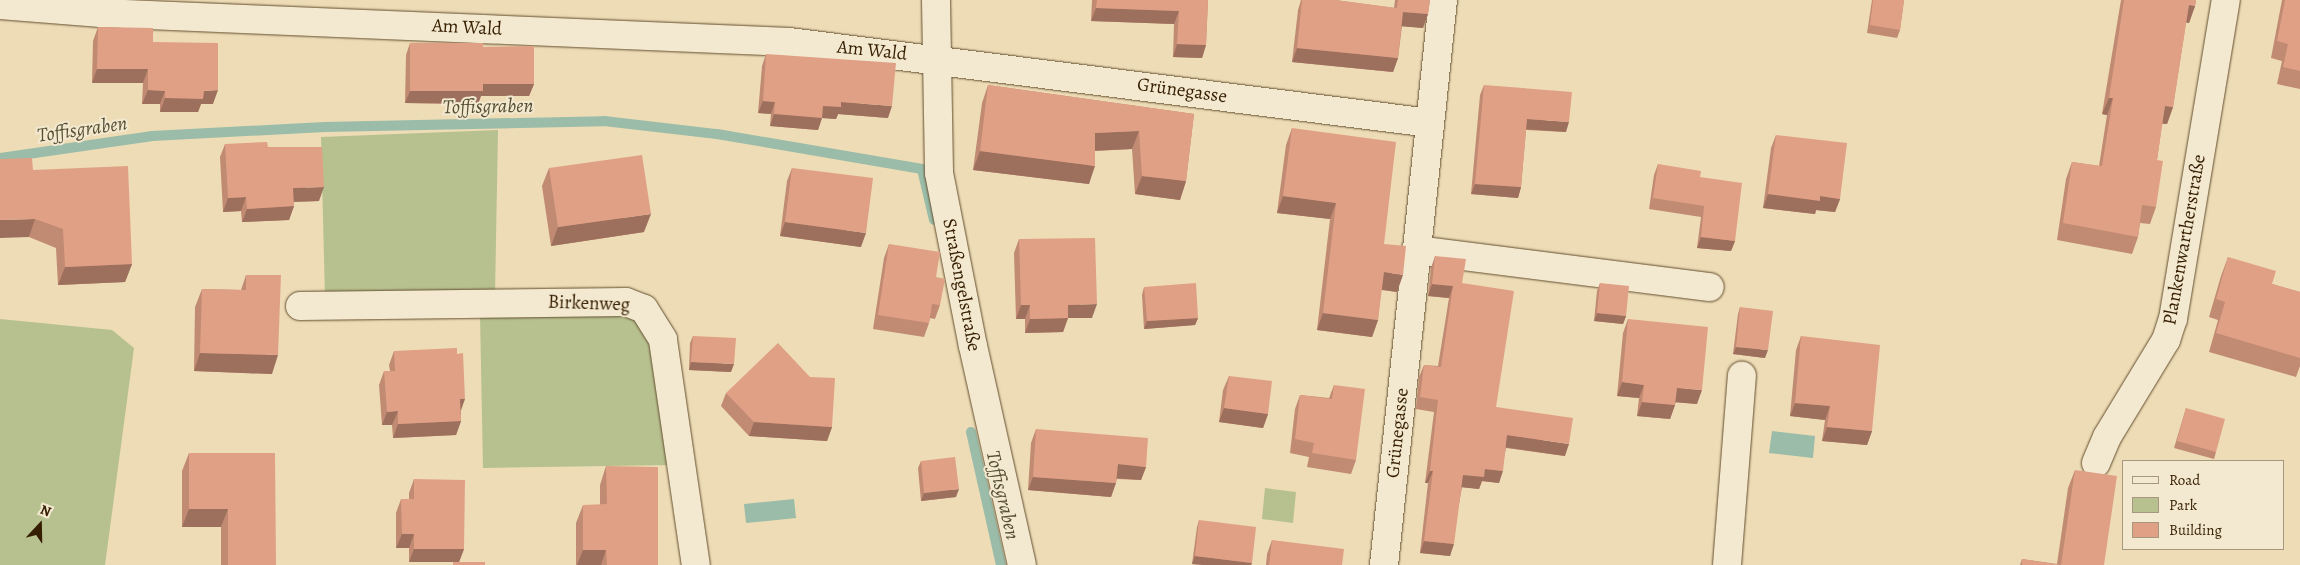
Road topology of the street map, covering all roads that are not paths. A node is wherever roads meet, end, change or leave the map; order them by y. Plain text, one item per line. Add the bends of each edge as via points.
1 (936, 0) edge
2 (1443, 0) edge
3 (2226, 0) edge
4 (0, 5) edge
5 (934, 58) junction
6 (1430, 123) junction
7 (1416, 250) junction
8 (1710, 287) dead end
9 (300, 306) dead end
10 (1742, 376) dead end
11 (2096, 463) dead end
12 (696, 565) edge
13 (1022, 565) edge
14 (1384, 565) edge
15 (1727, 565) edge

1 - 5 street, Straßengelstraße
2 - 6 street, Grünegasse
3 - 11 street, Plankenwartherstraße via 2173,319 2166,340 2107,437
4 - 5 street, Am Wald via 111,13 790,42
5 - 6 street, Grünegasse
5 - 13 street, Straßengelstraße via 939,173
6 - 7 street, Grünegasse
7 - 8 street
7 - 14 street, Grünegasse
9 - 12 street, Birkenweg via 626,302 644,308 663,340
10 - 15 street

